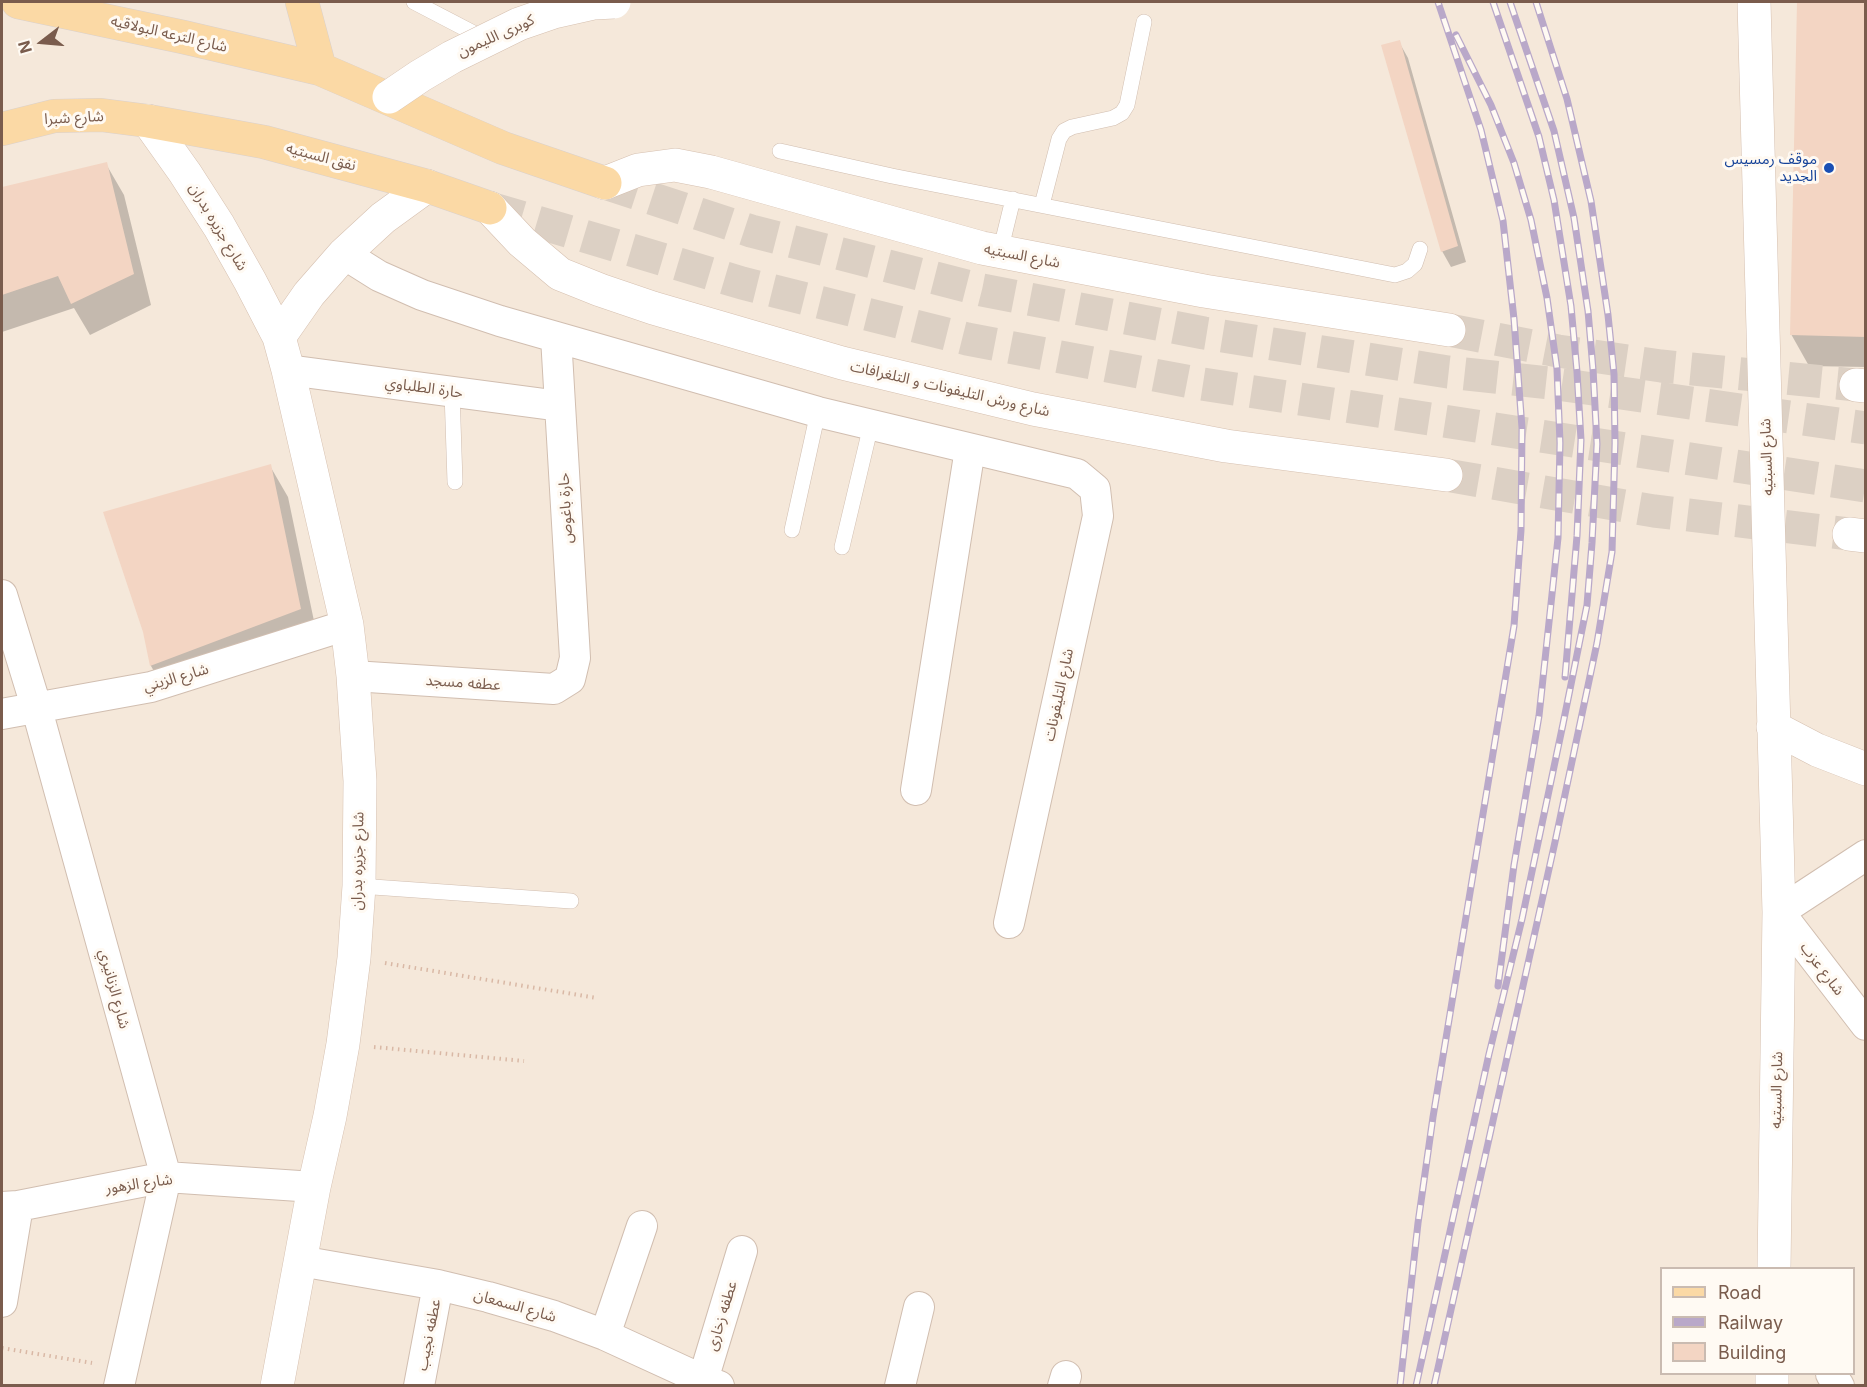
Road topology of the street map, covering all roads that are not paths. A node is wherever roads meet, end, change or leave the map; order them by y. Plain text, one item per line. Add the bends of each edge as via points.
1 (18, 2) edge
2 (302, 2) edge
3 (414, 2) edge
4 (600, 2) edge
5 (1754, 2) edge
6 (1144, 22) dead end
7 (485, 39) junction
8 (320, 69) junction
9 (389, 98) junction
10 (148, 121) junction
11 (2, 129) edge
12 (780, 151) dead end
13 (604, 183) joint
14 (427, 186) junction
15 (1013, 199) junction
16 (1042, 205) junction
17 (490, 208) joint
18 (1420, 249) dead end
19 (1000, 252) junction
20 (344, 254) junction
21 (1449, 330) tunnel mouth
22 (279, 337) junction
23 (556, 337) junction
24 (288, 370) junction
25 (452, 392) junction
26 (560, 406) junction
27 (818, 412) junction
28 (871, 425) junction
29 (970, 449) junction
30 (1446, 475) tunnel mouth
31 (455, 482) dead end
32 (792, 530) dead end
33 (842, 548) dead end
34 (2, 595) edge
35 (347, 625) junction
36 (353, 676) junction
37 (570, 679) joint
38 (36, 706) junction
39 (2, 714) edge
40 (1773, 726) junction
41 (1866, 769) edge
42 (916, 790) dead end
43 (1866, 855) edge
44 (359, 886) junction
45 (571, 901) dead end
46 (1779, 912) junction
47 (1009, 923) dead end
48 (1866, 1025) edge
49 (166, 1177) junction
50 (314, 1187) junction
51 (10, 1206) edge
52 (642, 1226) dead end
53 (742, 1251) dead end
54 (300, 1261) junction
55 (1774, 1267) edge
56 (438, 1285) junction
57 (2, 1302) edge
58 (919, 1307) dead end
59 (604, 1335) junction
60 (121, 1377) edge
61 (711, 1383) edge
62 (277, 1386) edge
63 (419, 1386) edge
64 (900, 1386) edge

1 - 8 main road, شارع الترعه البولاقيه
2 - 8 main road
3 - 7 lane
4 - 7 street, كوبرى الليمون, bridge via 554,12
5 - 40 street, شارع السبتيه
6 - 16 lane via 1127,105 1113,117 1064,131
7 - 9 street, كوبرى الليمون, bridge
8 - 9 main road
9 - 13 main road via 503,148
10 - 11 main road, شارع شبرا via 101,115 54,116
10 - 14 main road, نفق السبتيه via 264,141
10 - 22 street, شارع جزيره بدران via 219,226
12 - 15 lane
13 - 19 street, شارع السبتيه via 638,170 675,165
14 - 17 main road, نفق السبتيه
14 - 20 street via 383,218
15 - 16 lane
15 - 19 lane
16 - 18 lane via 1395,274 1415,264
17 - 30 street, شارع ورش التليفونات و التلغرافات via 560,274 654,308 842,363 1033,409 1226,446
19 - 21 street, شارع السبتيه via 1204,291
20 - 22 street
20 - 23 street via 379,276 422,295
22 - 24 street, شارع جزيره بدران
23 - 26 street, حارة باغوص
23 - 27 street
24 - 25 street, حارة الطلباوي
24 - 35 street, شارع جزيره بدران
25 - 26 street, حارة الطلباوي
25 - 31 lane
26 - 37 street, حارة باغوص via 575,658
27 - 28 street
27 - 32 lane
28 - 29 street
28 - 33 lane
29 - 42 street
29 - 47 street, شارع التليفونات via 1077,474 1095,489 1098,516
34 - 38 street, شارع الزنانيري
35 - 36 street, شارع جزيره بدران
35 - 38 street, شارع الزيني via 151,687
36 - 37 street, عطفه مسجد via 554,689
36 - 44 street, شارع جزيره بدران via 360,781
38 - 39 street, شارع الزيني
38 - 49 street, شارع الزنانيري
40 - 41 street via 1817,750
40 - 46 street, شارع السبتيه
43 - 46 street
44 - 45 lane
44 - 50 street, شارع جزيره بدران via 343,1044
46 - 48 street, شارع عزب
46 - 55 street, شارع السبتيه
49 - 50 street, شارع الزهور
49 - 51 street, شارع الزهور
49 - 60 street, شارع الزنانيري
50 - 54 street, شارع جزيره بدران
51 - 57 street
52 - 59 street
53 - 61 street, عطفه زخارى
54 - 56 street, شارع السمعان
54 - 62 street, شارع جزيره بدران
56 - 59 street, شارع السمعان via 554,1316
56 - 63 street, عطفه نجيب
58 - 64 street
59 - 61 street, شارع السمعان

